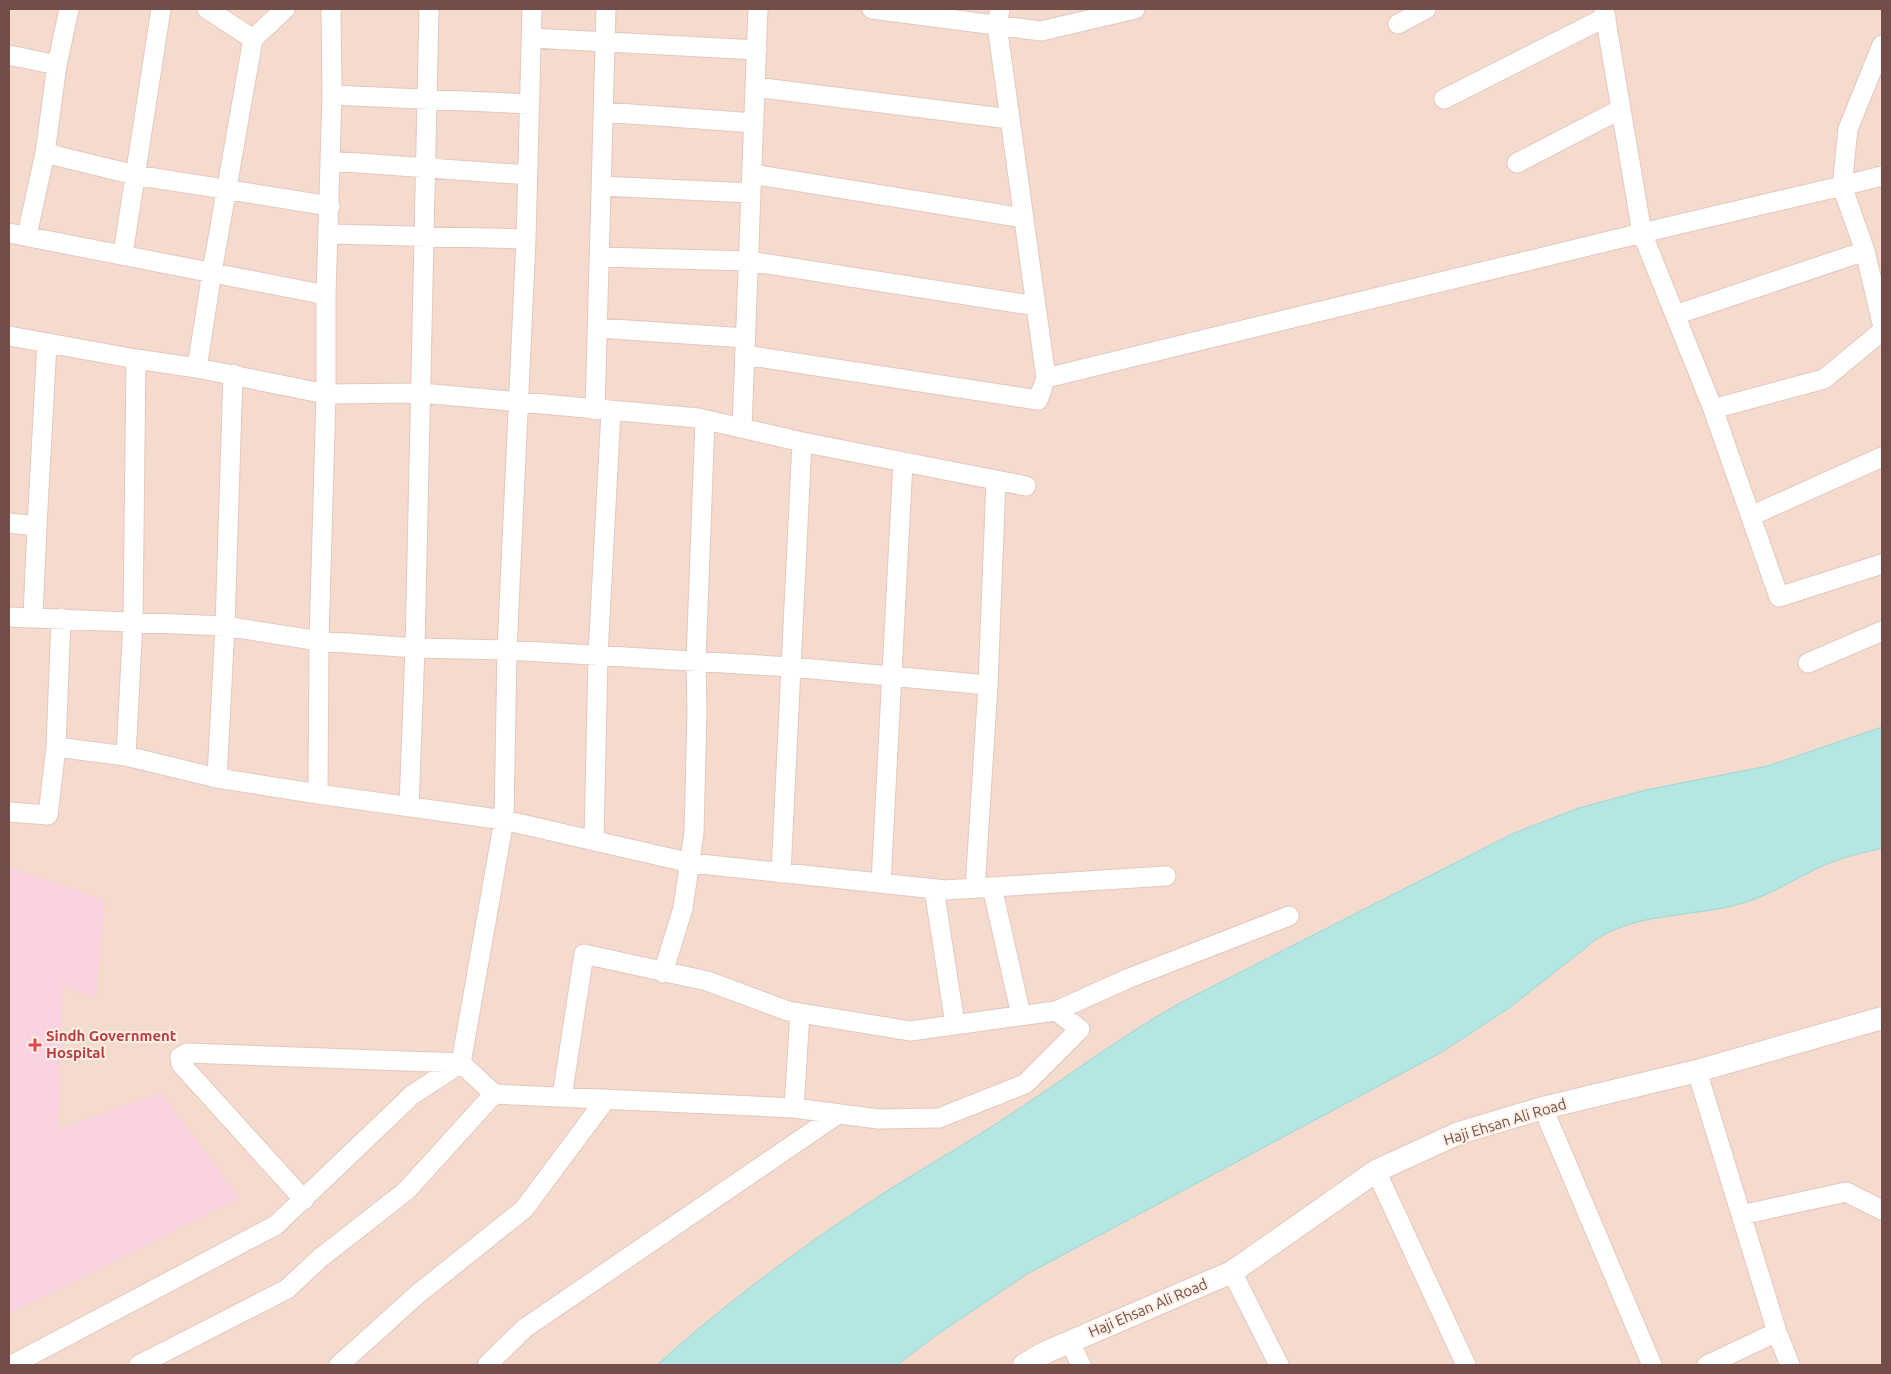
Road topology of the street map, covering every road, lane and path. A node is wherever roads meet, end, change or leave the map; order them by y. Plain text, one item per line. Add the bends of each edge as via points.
1 (69, 9) edge
2 (161, 9) edge
3 (207, 9) edge
4 (285, 9) edge
5 (331, 9) edge
6 (428, 9) edge
7 (532, 9) edge
8 (606, 9) edge
9 (758, 9) edge
10 (872, 9) edge
11 (1135, 9) edge
12 (1426, 9) edge
13 (912, 11) edge
14 (1101, 13) edge
15 (1605, 13) edge
16 (999, 17) edge
17 (1398, 24) dead end
18 (532, 38) junction
19 (253, 39) junction
20 (605, 42) junction
21 (1882, 45) edge
22 (757, 50) junction
23 (9, 55) edge
24 (58, 65) junction
25 (755, 87) junction
26 (332, 94) junction
27 (1444, 99) dead end
28 (427, 100) junction
29 (530, 104) junction
30 (1621, 108) junction
31 (603, 112) junction
32 (1010, 120) junction
33 (754, 123) junction
34 (45, 153) junction
35 (330, 161) junction
36 (1517, 163) dead end
37 (425, 167) junction
38 (752, 174) junction
39 (136, 175) junction
40 (528, 175) junction
41 (1882, 176) edge
42 (601, 186) junction
43 (1842, 186) junction
44 (226, 190) junction
45 (751, 193) junction
46 (330, 206) junction
47 (1024, 218) junction
48 (1642, 233) junction
49 (18, 234) edge
50 (329, 234) junction
51 (423, 235) junction
52 (526, 239) junction
53 (1865, 251) junction
54 (122, 254) junction
55 (600, 257) junction
56 (749, 261) junction
57 (212, 272) junction
58 (326, 295) junction
59 (1036, 306) junction
60 (1675, 315) junction
61 (1882, 323) edge
62 (598, 328) junction
63 (1882, 332) edge
64 (9, 336) edge
65 (47, 343) junction
66 (745, 347) junction
67 (136, 359) junction
68 (198, 368) junction
69 (233, 374) junction
70 (1046, 378) junction
71 (421, 393) junction
72 (326, 394) junction
73 (518, 401) junction
74 (1713, 409) junction
75 (603, 410) junction
76 (705, 420) junction
77 (742, 428) junction
78 (802, 442) junction
79 (1882, 457) edge
80 (903, 462) junction
81 (996, 480) junction
82 (1026, 486) dead end
83 (1751, 516) junction
84 (9, 524) edge
85 (37, 526) junction
86 (1882, 564) edge
87 (9, 617) edge
88 (33, 617) junction
89 (61, 618) junction
90 (133, 621) junction
91 (225, 626) junction
92 (1882, 631) edge
93 (319, 641) junction
94 (415, 648) junction
95 (507, 650) junction
96 (598, 655) junction
97 (696, 661) junction
98 (1808, 663) dead end
99 (791, 667) junction
100 (891, 676) junction
101 (988, 685) junction
102 (56, 747) junction
103 (126, 756) junction
104 (217, 778) junction
105 (318, 794) junction
106 (409, 807) junction
107 (9, 812) edge
108 (504, 820) junction
109 (594, 841) junction
110 (691, 863) junction
111 (781, 873) junction
112 (1166, 876) dead end
113 (881, 883) junction
114 (984, 888) junction
115 (934, 889) junction
116 (1289, 916) dead end
117 (663, 972) junction
118 (1056, 1011) junction
119 (800, 1013) junction
120 (1021, 1015) junction
121 (1882, 1018) edge
122 (955, 1024) junction
123 (461, 1063) junction
124 (1697, 1071) junction
125 (494, 1094) junction
126 (562, 1097) junction
127 (606, 1099) junction
128 (794, 1108) junction
129 (1543, 1108) junction
130 (838, 1114) junction
131 (1376, 1171) junction
132 (304, 1200) junction
133 (1882, 1210) edge
134 (1741, 1215) junction
135 (1232, 1272) junction
136 (1777, 1332) junction
137 (1070, 1342) junction
138 (12, 1365) edge
139 (139, 1365) edge
140 (339, 1365) edge
141 (487, 1365) edge
142 (1024, 1365) edge
143 (1081, 1365) edge
144 (1279, 1365) edge
145 (1466, 1365) edge
146 (1652, 1365) edge
147 (1706, 1365) edge
148 (1790, 1365) edge

1 - 24 street
2 - 39 street
3 - 19 street
4 - 19 street
5 - 26 street
6 - 28 street
7 - 18 street
8 - 20 street
9 - 22 street
10 - 13 street
11 - 14 street
12 - 17 street
13 - 16 street
14 - 16 street via 1041,32
15 - 27 street
15 - 30 street
16 - 32 street
18 - 20 street
18 - 29 street
19 - 44 street
20 - 22 street
20 - 31 street
21 - 43 street via 1848,129
22 - 25 street
23 - 24 street
24 - 34 street
25 - 32 street
25 - 33 street
26 - 28 street
26 - 35 street
28 - 29 street
28 - 37 street
29 - 40 street
30 - 36 street
30 - 48 street
31 - 33 street
31 - 42 street
32 - 47 street
33 - 38 street
34 - 39 street
34 - 49 street
35 - 37 street
35 - 46 street
37 - 40 street
37 - 51 street
38 - 45 street
38 - 47 street
39 - 44 street
39 - 54 street
40 - 52 street
41 - 43 street
42 - 45 street
42 - 55 street
43 - 48 street
43 - 53 street
44 - 46 street
44 - 57 street
45 - 56 street
46 - 50 street
47 - 59 street
48 - 60 street
48 - 70 street
49 - 54 street
50 - 51 street
50 - 58 street
51 - 52 street
51 - 71 street
52 - 73 street
53 - 60 street
53 - 61 street
54 - 57 street
55 - 56 street
55 - 62 street
56 - 59 street
56 - 66 street
57 - 58 street
57 - 68 street
58 - 72 street
59 - 70 street
60 - 74 street
62 - 66 street
62 - 75 street
63 - 74 street via 1824,379
64 - 65 street
65 - 67 street
65 - 85 street
66 - 70 street via 1038,400
66 - 77 street
67 - 68 street
67 - 90 street
68 - 69 street
69 - 72 street
69 - 91 street
71 - 72 street
71 - 73 street
71 - 94 street
72 - 93 street
73 - 75 street
73 - 95 street
74 - 83 street
75 - 76 street
75 - 96 street
76 - 77 street
76 - 97 street
77 - 78 street
78 - 80 street
78 - 99 street
79 - 83 street
80 - 81 street
80 - 100 street
81 - 82 street
81 - 101 street
83 - 86 street via 1779,597
84 - 85 street
85 - 88 street
87 - 88 street
88 - 89 street
89 - 90 street
89 - 102 street
90 - 91 street
90 - 103 street
91 - 93 street
91 - 104 street
92 - 98 street
93 - 94 street
93 - 105 street
94 - 95 street
94 - 106 street
95 - 96 street
95 - 108 street
96 - 97 street
96 - 109 street
97 - 99 street
97 - 110 street
99 - 100 street
99 - 111 street
100 - 101 street
100 - 113 street
101 - 114 street
102 - 103 street
102 - 107 street via 48,815
103 - 104 street
104 - 105 street
105 - 106 street
106 - 108 street
108 - 109 street
108 - 123 street
109 - 110 street
110 - 111 street
110 - 117 street via 683,908
111 - 113 street
112 - 114 street
113 - 115 street
114 - 115 street
114 - 120 street
115 - 122 street
116 - 118 street via 1127,979
117 - 119 street via 707,981
117 - 126 street via 584,954
118 - 120 street
118 - 130 street via 1080,1029 1025,1084 939,1118 878,1119
119 - 122 street via 910,1031
119 - 128 street
120 - 122 street
121 - 124 street, Haji Ehsan Ali Road
123 - 125 street
123 - 132 street via 412,1095
123 - 132 street via 187,1053 180,1057 180,1064
124 - 129 street, Haji Ehsan Ali Road
124 - 134 street
125 - 126 street
125 - 139 street via 406,1191 287,1289
126 - 127 street
127 - 128 street
127 - 140 street via 524,1209 419,1293
128 - 130 street
129 - 131 street, Haji Ehsan Ali Road via 1459,1133
129 - 146 street
130 - 141 street via 525,1328
131 - 135 street, Haji Ehsan Ali Road
131 - 145 street
132 - 138 street via 276,1225
133 - 134 street via 1846,1192
134 - 136 street
135 - 137 street, Haji Ehsan Ali Road
135 - 144 street
136 - 147 street
136 - 148 street
137 - 142 street, Haji Ehsan Ali Road
137 - 143 street

